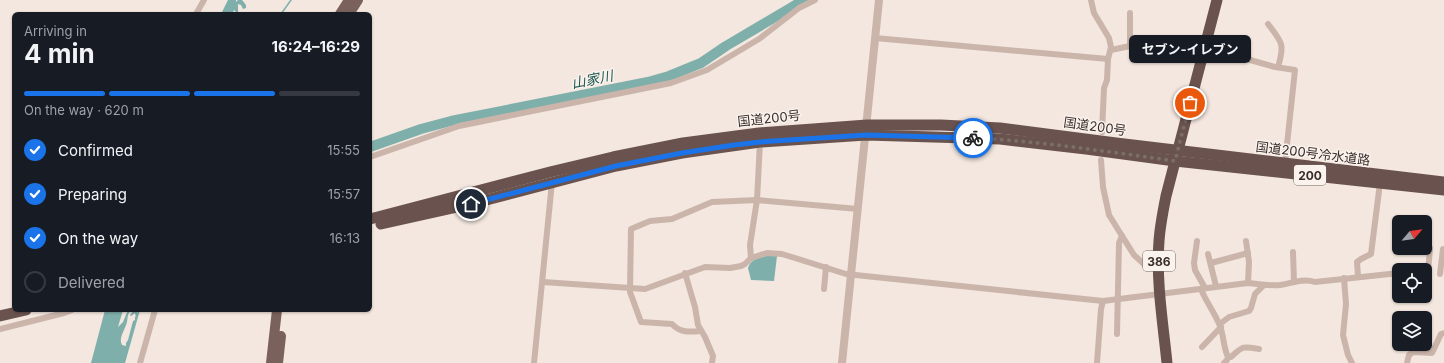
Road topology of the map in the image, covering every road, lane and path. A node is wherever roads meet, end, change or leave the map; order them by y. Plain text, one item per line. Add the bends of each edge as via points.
1 (204, 0) edge
2 (349, 0) edge
3 (358, 0) edge
4 (815, 0) edge
5 (879, 0) edge
6 (1091, 0) edge
7 (1217, 0) edge
8 (197, 12) edge
9 (341, 12) edge
10 (350, 12) edge
11 (1130, 12) dead end
12 (1268, 24) dead end
13 (875, 38) junction
14 (1130, 46) junction
15 (1205, 46) junction
16 (1111, 50) junction
17 (1108, 59) junction
18 (1278, 67) junction
19 (866, 130) junction
20 (1102, 132) dead end
21 (760, 142) junction
22 (1178, 150) junction
23 (372, 156) edge
24 (1101, 160) dead end
25 (1175, 161) junction
26 (1285, 163) junction
27 (552, 182) junction
28 (1444, 182) edge
29 (1380, 183) junction
30 (1444, 190) edge
31 (757, 200) junction
32 (858, 209) junction
33 (372, 218) edge
34 (372, 226) edge
35 (1122, 236) junction
36 (1197, 241) dead end
37 (1246, 241) dead end
38 (1442, 249) dead end
39 (1293, 252) dead end
40 (1248, 253) junction
41 (1208, 254) dead end
42 (751, 258) junction
43 (1211, 263) junction
44 (826, 267) junction
45 (1159, 270) junction
46 (685, 273) junction
47 (851, 274) junction
48 (1392, 274) edge
49 (1432, 274) edge
50 (1442, 275) edge
51 (1358, 276) junction
52 (1344, 278) junction
53 (542, 282) junction
54 (1294, 282) junction
55 (1248, 283) junction
56 (1264, 285) junction
57 (1216, 286) junction
58 (630, 288) junction
59 (824, 289) dead end
60 (1203, 289) junction
61 (1160, 294) junction
62 (1119, 300) junction
63 (1103, 301) junction
64 (17, 312) edge
65 (67, 312) edge
66 (153, 312) edge
67 (277, 312) edge
68 (284, 312) edge
69 (0, 316) edge
70 (1220, 326) junction
71 (0, 329) edge
72 (701, 331) junction
73 (1444, 332) edge
74 (1117, 334) dead end
75 (1202, 347) dead end
76 (1259, 348) dead end
77 (1231, 360) edge
78 (140, 363) edge
79 (271, 363) edge
80 (278, 363) edge
81 (534, 363) edge
82 (712, 363) edge
83 (842, 363) edge
84 (1097, 363) edge
85 (1167, 363) edge
86 (1224, 363) edge
87 (1352, 363) edge
88 (1407, 363) edge

1 - 8 street
2 - 9 main road
3 - 10 main road
4 - 23 street via 799,8 759,39 707,70 671,83 459,126
5 - 13 street
6 - 16 street via 1094,13 1109,38
7 - 15 highway
11 - 14 street
12 - 18 street via 1282,44
13 - 17 street
13 - 19 street
14 - 15 street
14 - 16 street
15 - 18 street
15 - 22 highway
16 - 17 street
17 - 20 street
18 - 26 street via 1295,70
19 - 21 highway, 国道200号 / 200
19 - 22 highway, 国道200号 / 200 via 941,125 1000,128
19 - 25 highway, 国道200号 / 200 via 1000,139
19 - 32 street
19 - 33 highway, 国道200号 / 200 via 759,133 683,143 550,172
21 - 27 highway, 国道200号 / 200 via 675,154
21 - 31 street
22 - 25 highway
22 - 26 highway, 国道200号冷水道路 / 200
24 - 35 street via 1109,215
25 - 29 highway, 国道200号 / 200
25 - 45 highway, 386 via 1162,218
26 - 28 highway, 国道200号冷水道路 / 200
27 - 34 highway, 国道200号 / 200 via 471,204
27 - 53 street
29 - 30 highway, 国道200号 / 200
29 - 51 street via 1371,254 1357,262
31 - 32 street
31 - 42 street via 750,246
31 - 58 street via 712,202 672,219 650,221 631,229
32 - 47 street
35 - 45 street via 1134,256 1145,265
35 - 62 street via 1119,243
36 - 60 street via 1194,263
37 - 40 street
38 - 50 street
39 - 54 street
40 - 43 street
40 - 55 street
41 - 43 street
42 - 44 street via 767,253 782,254
42 - 46 street via 741,266 705,267
43 - 57 street
44 - 47 street
44 - 59 street
45 - 61 highway, 386
46 - 58 street via 645,289
46 - 72 street
47 - 63 street
47 - 83 street
48 - 51 street
49 - 50 street
51 - 52 street
52 - 54 street
52 - 87 street via 1346,304 1343,335
53 - 58 street
53 - 81 street
54 - 56 street
55 - 56 street
55 - 57 street
56 - 70 street via 1255,294 1249,311 1229,317
57 - 60 street
58 - 72 street via 641,322 672,324 675,328 687,332
60 - 61 street
60 - 70 street via 1206,302
61 - 62 street
61 - 85 highway, 386
62 - 63 street
62 - 74 street
63 - 84 street
64 - 69 highway
65 - 71 street
66 - 78 street
67 - 79 main road
68 - 80 main road
70 - 75 street
70 - 77 street via 1225,351
72 - 82 street via 713,356
73 - 88 street via 1432,353 1413,352
76 - 77 street via 1241,348
77 - 86 street

